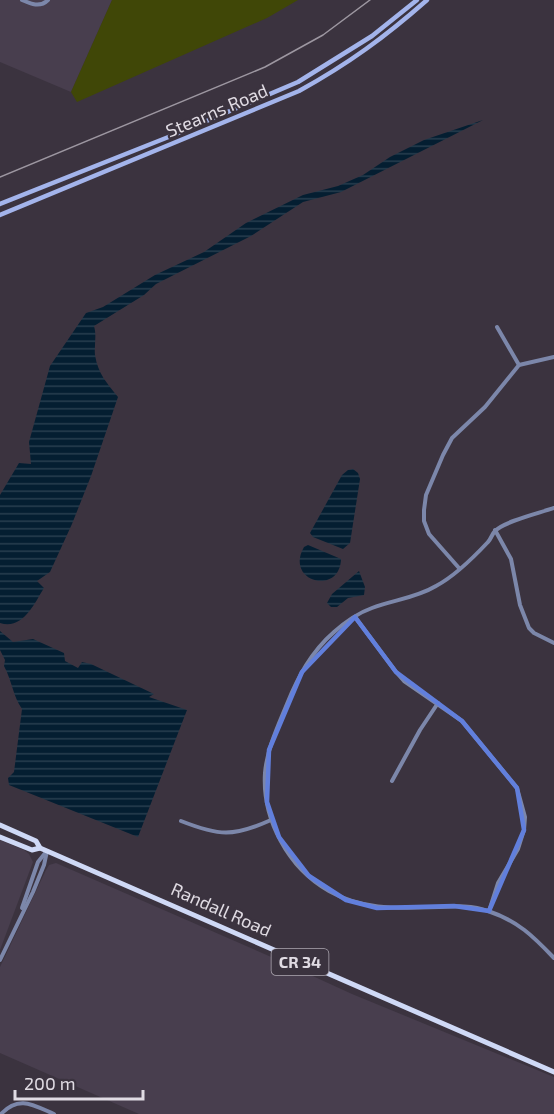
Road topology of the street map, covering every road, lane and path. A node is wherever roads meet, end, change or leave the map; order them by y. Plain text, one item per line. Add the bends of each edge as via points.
1 (22, 0) edge
2 (48, 0) edge
3 (417, 0) edge
4 (427, 0) edge
5 (0, 204) edge
6 (0, 215) edge
7 (497, 327) dead end
8 (554, 357) edge
9 (519, 365) junction
10 (554, 507) edge
11 (495, 530) junction
12 (459, 568) junction
13 (355, 617) junction
14 (554, 643) edge
15 (438, 703) junction
16 (392, 781) dead end
17 (271, 820) junction
18 (181, 821) dead end
19 (0, 825) edge
20 (0, 837) edge
21 (43, 849) junction
22 (489, 911) junction
23 (554, 958) edge
24 (0, 960) edge
25 (554, 1072) edge
26 (1, 1114) edge
27 (54, 1114) edge

1 - 2 street via 34,5
3 - 5 main road, Stearns Road via 372,36 298,82
4 - 6 main road, Stearns Road via 388,34 299,91
7 - 9 street
8 - 9 street
9 - 12 street via 485,407 452,438 426,495 423,510 429,534
10 - 11 street
11 - 12 street
11 - 14 street via 511,558 529,628
12 - 13 street via 434,588 370,608
13 - 15 street via 404,681
13 - 17 street via 332,633 309,660 280,720 265,774
15 - 16 street
15 - 22 street via 462,721 510,777 523,805 522,839 498,883
17 - 18 street via 244,831 225,833
17 - 22 street via 294,861 320,886 346,900 377,908 460,906
19 - 21 main road, Randall Road / CR 34 via 36,841
20 - 21 main road, Randall Road / CR 34 via 32,850
21 - 24 street via 44,865
21 - 25 main road, Randall Road / CR 34
22 - 23 street via 527,930
26 - 27 street via 17,1103 29,1103

